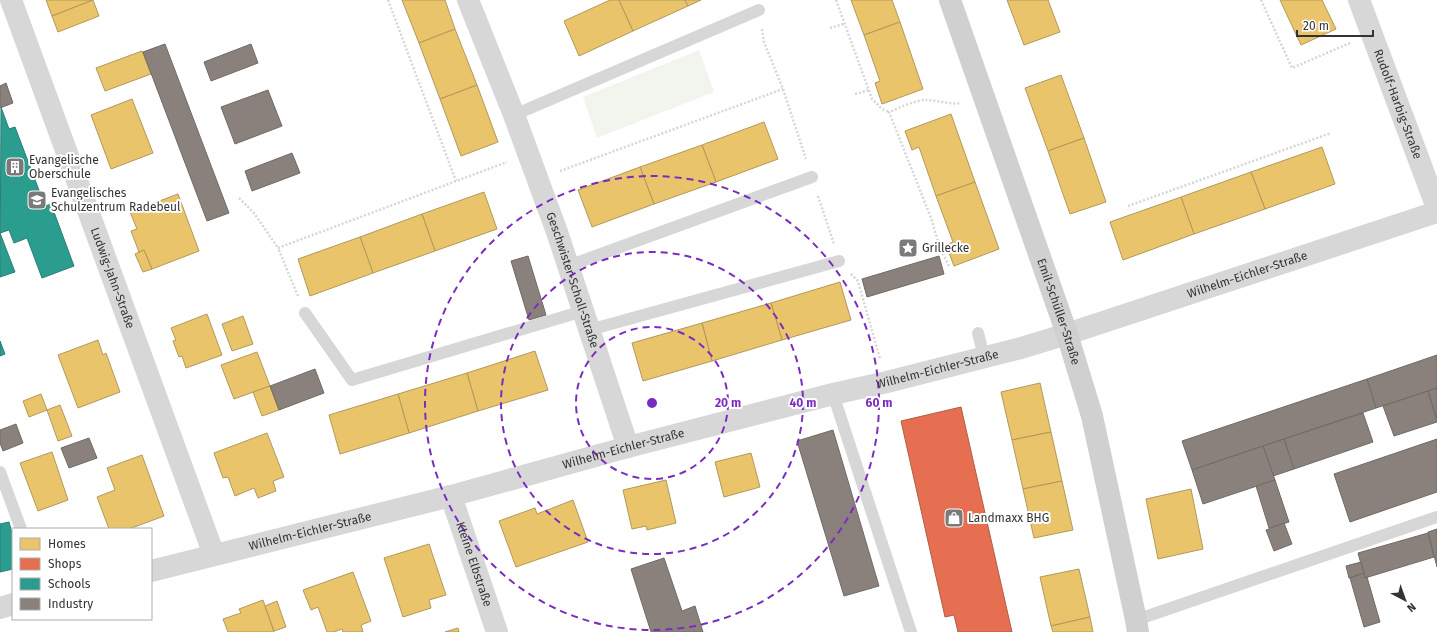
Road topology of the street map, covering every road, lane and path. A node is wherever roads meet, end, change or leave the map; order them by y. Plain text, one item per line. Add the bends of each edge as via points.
1 (11, 0) edge
2 (388, 0) edge
3 (468, 0) edge
4 (836, 0) edge
5 (950, 0) edge
6 (1261, 0) edge
7 (1359, 0) edge
8 (759, 10) dead end
9 (844, 24) junction
10 (830, 28) dead end
11 (1372, 34) junction
12 (783, 89) dead end
13 (869, 90) junction
14 (855, 94) dead end
15 (963, 102) dead end
16 (889, 112) junction
17 (514, 115) junction
18 (1331, 133) dead end
19 (528, 155) junction
20 (812, 177) dead end
21 (537, 180) junction
22 (456, 181) junction
23 (239, 198) dead end
24 (1128, 206) dead end
25 (1437, 208) edge
26 (1437, 212) edge
27 (278, 248) junction
28 (840, 261) dead end
29 (568, 266) junction
30 (949, 266) dead end
31 (305, 312) joint
32 (586, 320) junction
33 (978, 332) dead end
34 (1067, 334) junction
35 (984, 357) junction
36 (833, 394) junction
37 (628, 447) junction
38 (0, 472) edge
39 (451, 496) junction
40 (1437, 517) edge
41 (21, 528) edge
42 (214, 555) junction
43 (152, 571) edge
44 (12, 604) edge
45 (0, 608) edge
46 (1137, 626) edge
47 (497, 632) edge
48 (911, 632) edge

1 - 42 street, Ludwig-Jahn-Straße
2 - 22 path
3 - 17 street, Geschwister-Scholl-Straße
4 - 9 path
5 - 34 street, Emil-Schüller-Straße
6 - 11 path via 1292,68
7 - 11 street, Rudolf-Harbig-Straße
8 - 17 lane
9 - 10 path
9 - 13 path
11 - 25 street, Rudolf-Harbig-Straße
12 - 21 path
13 - 14 path
13 - 16 path via 872,99
15 - 16 path via 956,104 924,100
16 - 30 path
17 - 19 street, Geschwister-Scholl-Straße
18 - 24 path
19 - 21 street, Geschwister-Scholl-Straße
19 - 22 path
20 - 29 lane
21 - 29 street, Geschwister-Scholl-Straße via 558,232
22 - 27 path
23 - 27 path via 254,213
26 - 34 street, Wilhelm-Eichler-Straße
27 - 31 path
28 - 32 lane
29 - 32 street, Geschwister-Scholl-Straße
31 - 32 lane via 352,380
32 - 37 street, Geschwister-Scholl-Straße
33 - 35 lane
34 - 35 street, Wilhelm-Eichler-Straße
34 - 46 street, Emil-Schüller-Straße via 1092,416
35 - 36 street, Wilhelm-Eichler-Straße
36 - 37 street, Wilhelm-Eichler-Straße
36 - 48 lane
37 - 39 street, Wilhelm-Eichler-Straße
38 - 41 lane
39 - 42 street, Wilhelm-Eichler-Straße
39 - 47 street, Kleine Elbstraße
40 - 46 lane
42 - 43 street, Wilhelm-Eichler-Straße
44 - 45 street

